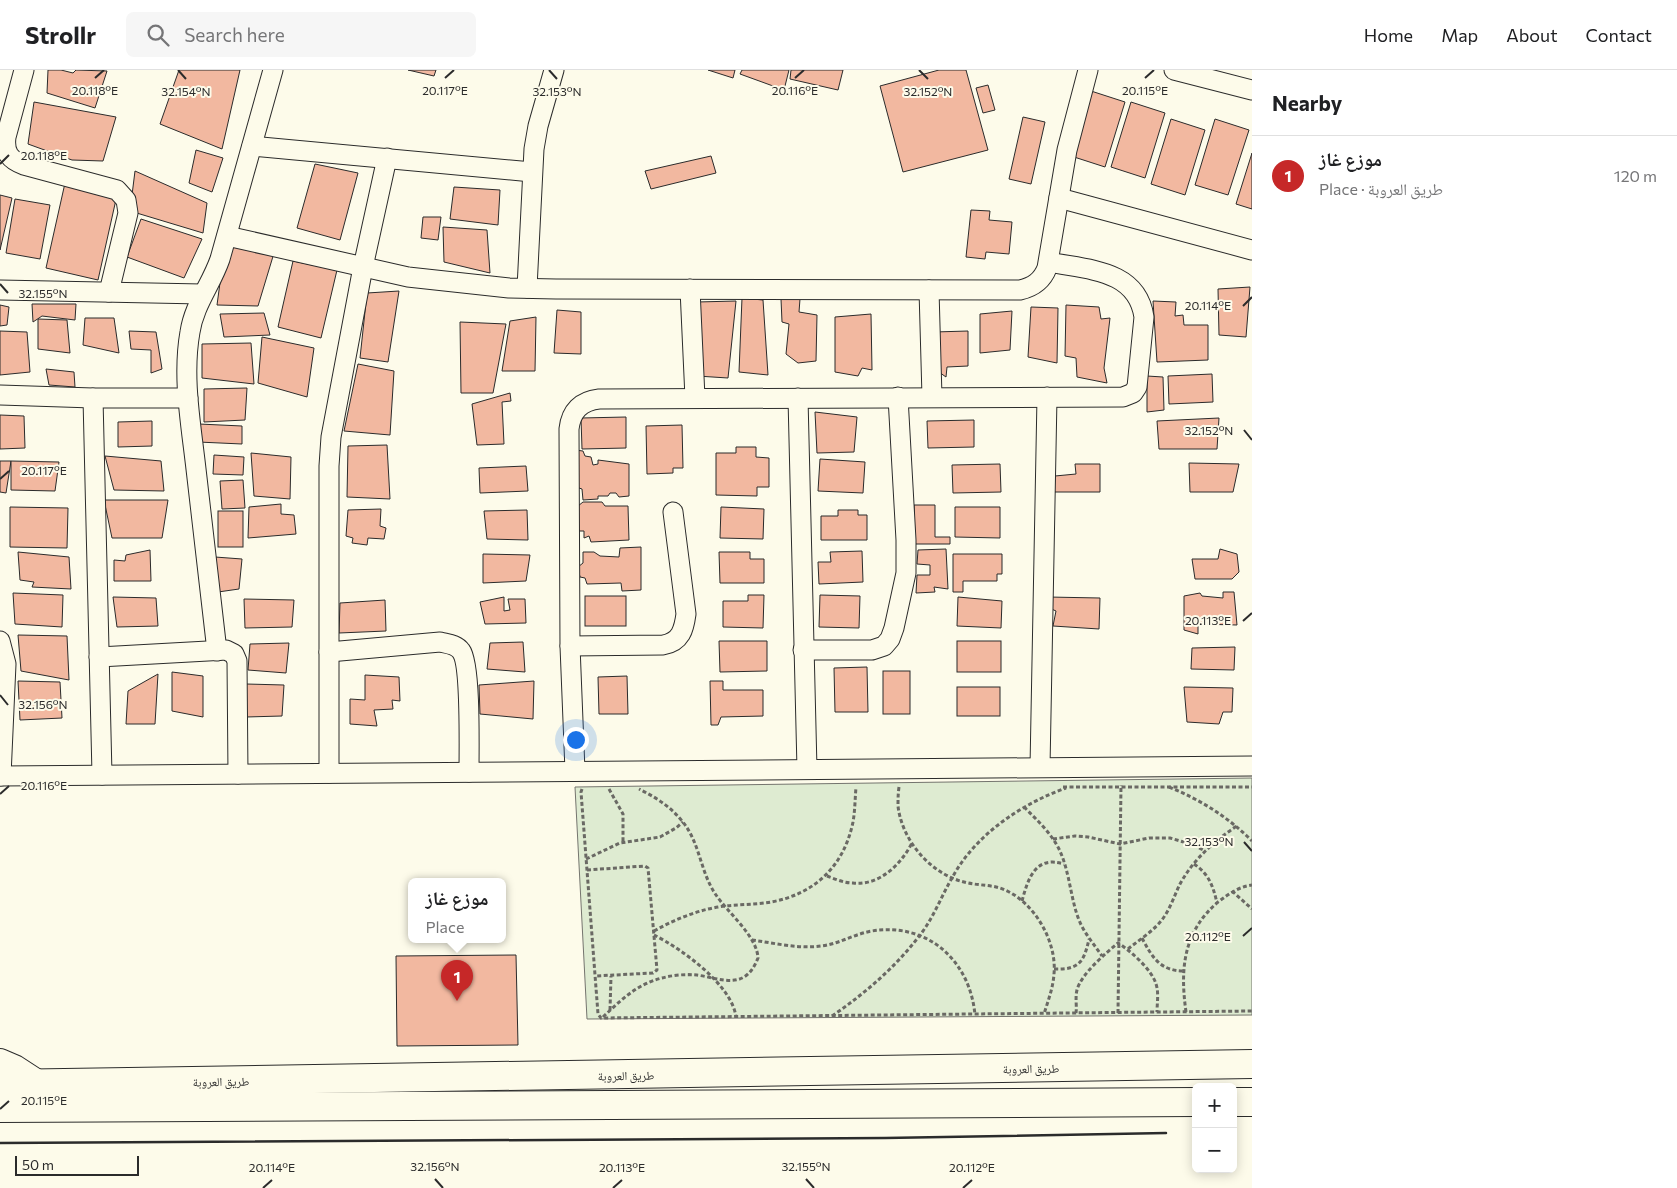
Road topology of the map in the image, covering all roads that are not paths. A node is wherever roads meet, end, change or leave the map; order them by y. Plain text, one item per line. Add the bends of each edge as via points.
1 (24, 70) edge
2 (273, 70) edge
3 (554, 70) edge
4 (1088, 70) edge
5 (1174, 70) edge
6 (1252, 90) edge
7 (252, 146) junction
8 (387, 158) junction
9 (532, 172) junction
10 (1059, 198) junction
11 (226, 236) junction
12 (1252, 250) edge
13 (1049, 262) junction
14 (363, 267) junction
15 (527, 288) junction
16 (690, 289) junction
17 (0, 290) edge
18 (929, 290) junction
19 (109, 292) junction
20 (202, 294) junction
21 (0, 395) edge
22 (898, 397) junction
23 (932, 397) junction
24 (1047, 397) junction
25 (93, 398) junction
26 (188, 398) junction
27 (695, 398) junction
28 (798, 398) junction
29 (673, 512) dead end
30 (0, 640) edge
31 (570, 646) junction
32 (804, 650) junction
33 (217, 651) junction
34 (329, 652) junction
35 (99, 657) junction
36 (1252, 766) edge
37 (1040, 767) junction
38 (807, 769) junction
39 (575, 771) junction
40 (469, 772) junction
41 (329, 773) junction
42 (238, 774) junction
43 (102, 775) junction
44 (1, 776) edge
45 (0, 1063) edge
46 (1252, 1064) edge
47 (0, 1084) edge
48 (39, 1084) junction
49 (1192, 1102) edge
50 (1237, 1102) edge
51 (1252, 1102) edge
52 (8, 1110) edge

1 - 19 street via 6,137 6,152 10,158 24,165 117,190 126,200 128,212
2 - 7 street
3 - 9 street via 538,126
4 - 10 street via 1067,150
5 - 6 street
7 - 8 street
7 - 11 street
8 - 9 street
8 - 14 street
9 - 15 street
10 - 12 street
10 - 13 street
11 - 14 street
11 - 20 street via 215,272
13 - 18 street via 1041,280 1026,289
13 - 24 street via 1111,275 1125,282 1136,294 1144,317 1138,381 1133,393 1123,398
14 - 15 street via 408,277
14 - 34 street via 331,437
15 - 16 street
16 - 18 street
16 - 27 street
17 - 19 street
18 - 23 street
19 - 20 street
20 - 26 street via 190,332
21 - 25 street
22 - 23 street
22 - 28 street
22 - 32 street via 906,572 890,639 884,646 872,650
23 - 24 street
24 - 37 street
25 - 26 street
25 - 35 street
26 - 33 street
27 - 28 street
27 - 31 street via 599,399 581,404 574,411 569,429
28 - 32 street
29 - 31 street via 686,614 678,639 664,645
30 - 44 street via 6,664
31 - 39 street
32 - 38 street
33 - 35 street
33 - 42 street via 230,651 237,661
34 - 40 street via 440,642 455,645 461,650 467,674
34 - 41 street
35 - 43 street
36 - 37 street
37 - 38 street
38 - 39 street
39 - 40 street
40 - 41 street
41 - 42 street
42 - 43 street
43 - 44 street
45 - 48 highway
46 - 48 highway, طريق العروبة
47 - 48 highway, طريق العروبة
49 - 52 highway, طريق العروبة
50 - 51 highway

